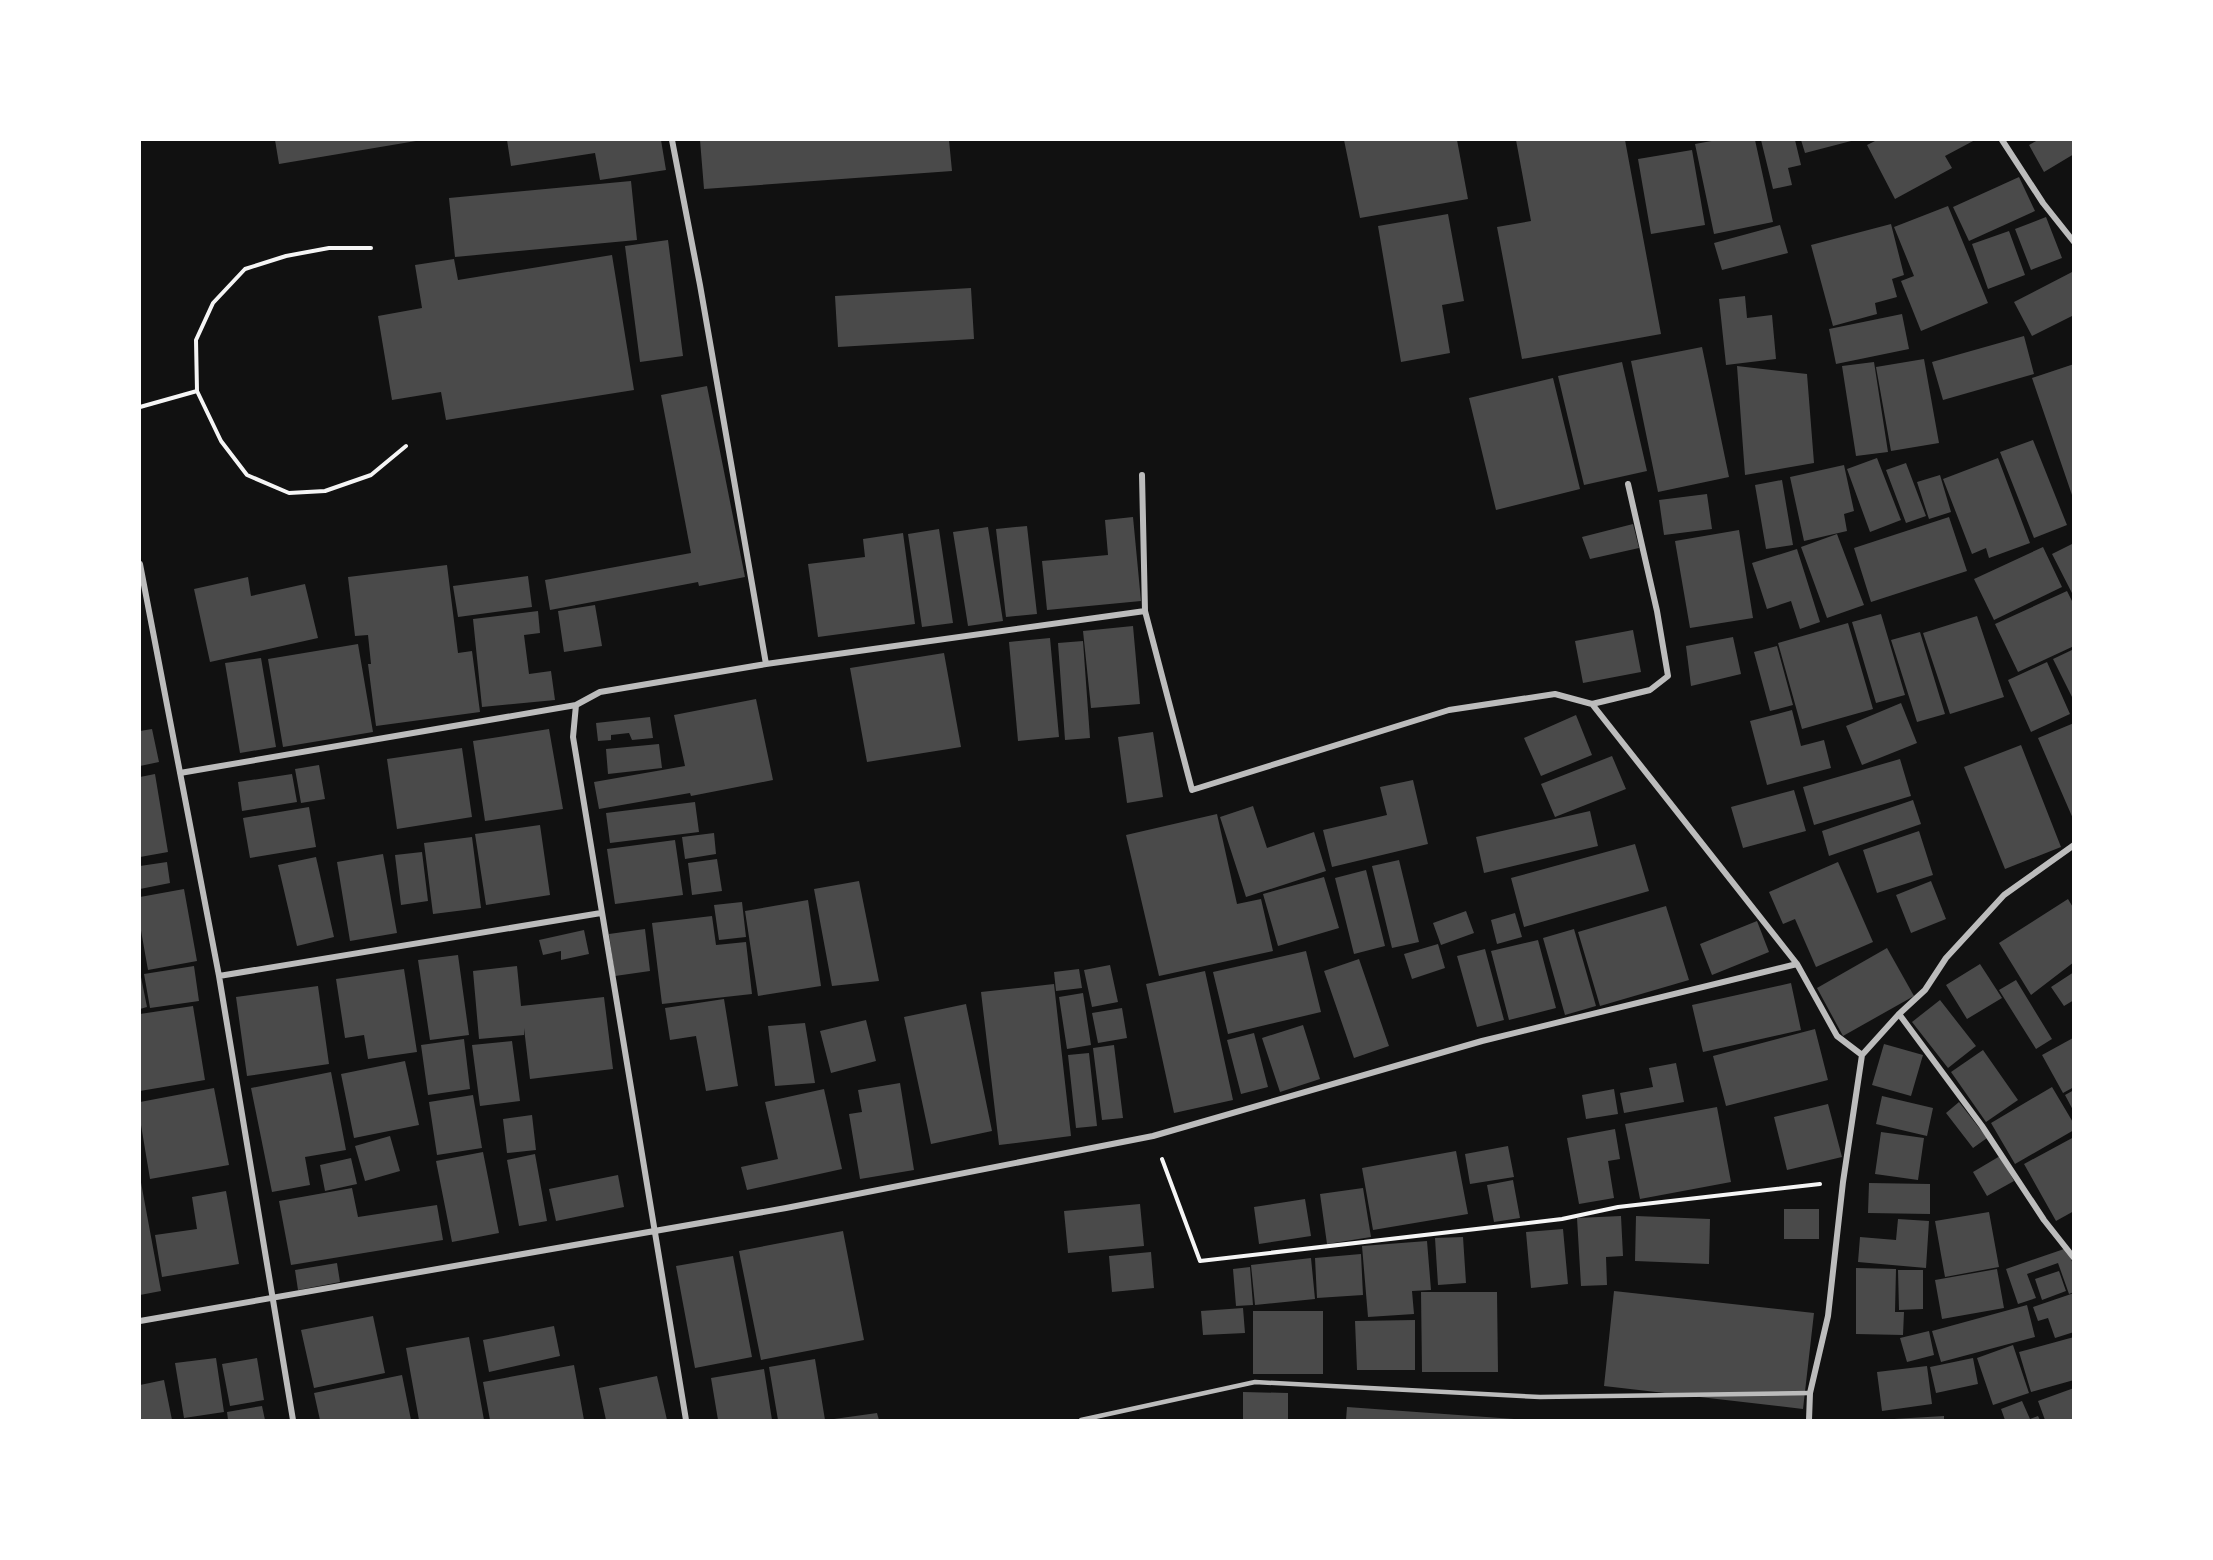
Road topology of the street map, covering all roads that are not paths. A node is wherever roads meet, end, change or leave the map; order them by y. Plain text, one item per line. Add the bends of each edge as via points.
1 (672, 140) edge
2 (2002, 140) edge
3 (2073, 242) edge
4 (1142, 475) dead end
5 (1628, 484) dead end
6 (140, 564) edge
7 (1145, 611) junction
8 (766, 664) junction
9 (1592, 704) junction
10 (576, 705) junction
11 (180, 773) junction
12 (2073, 845) edge
13 (601, 913) junction
14 (1797, 964) junction
15 (219, 976) junction
16 (1899, 1014) junction
17 (1862, 1055) junction
18 (655, 1231) junction
19 (2073, 1258) edge
20 (272, 1299) junction
21 (140, 1321) edge
22 (1810, 1393) junction
23 (293, 1420) edge
24 (686, 1420) edge
25 (1081, 1420) edge
26 (1809, 1420) edge

1 - 8 street
2 - 3 street
4 - 7 street
5 - 9 street via 1668,676 1650,690
6 - 11 street
7 - 8 street
7 - 9 street via 1192,790 1449,710 1555,693
8 - 10 street via 600,692
9 - 14 street
10 - 11 street
10 - 13 street via 573,737
11 - 15 street
12 - 16 street via 2004,896 1946,958 1925,990
13 - 15 street
13 - 18 street
14 - 17 street via 1837,1036
14 - 18 street via 1482,1041 1153,1136
15 - 20 street
16 - 17 street
16 - 19 street
17 - 22 street via 1828,1316
18 - 20 street
18 - 24 street
20 - 21 street
20 - 23 street
22 - 25 lane via 1540,1397 1255,1382
22 - 26 street

